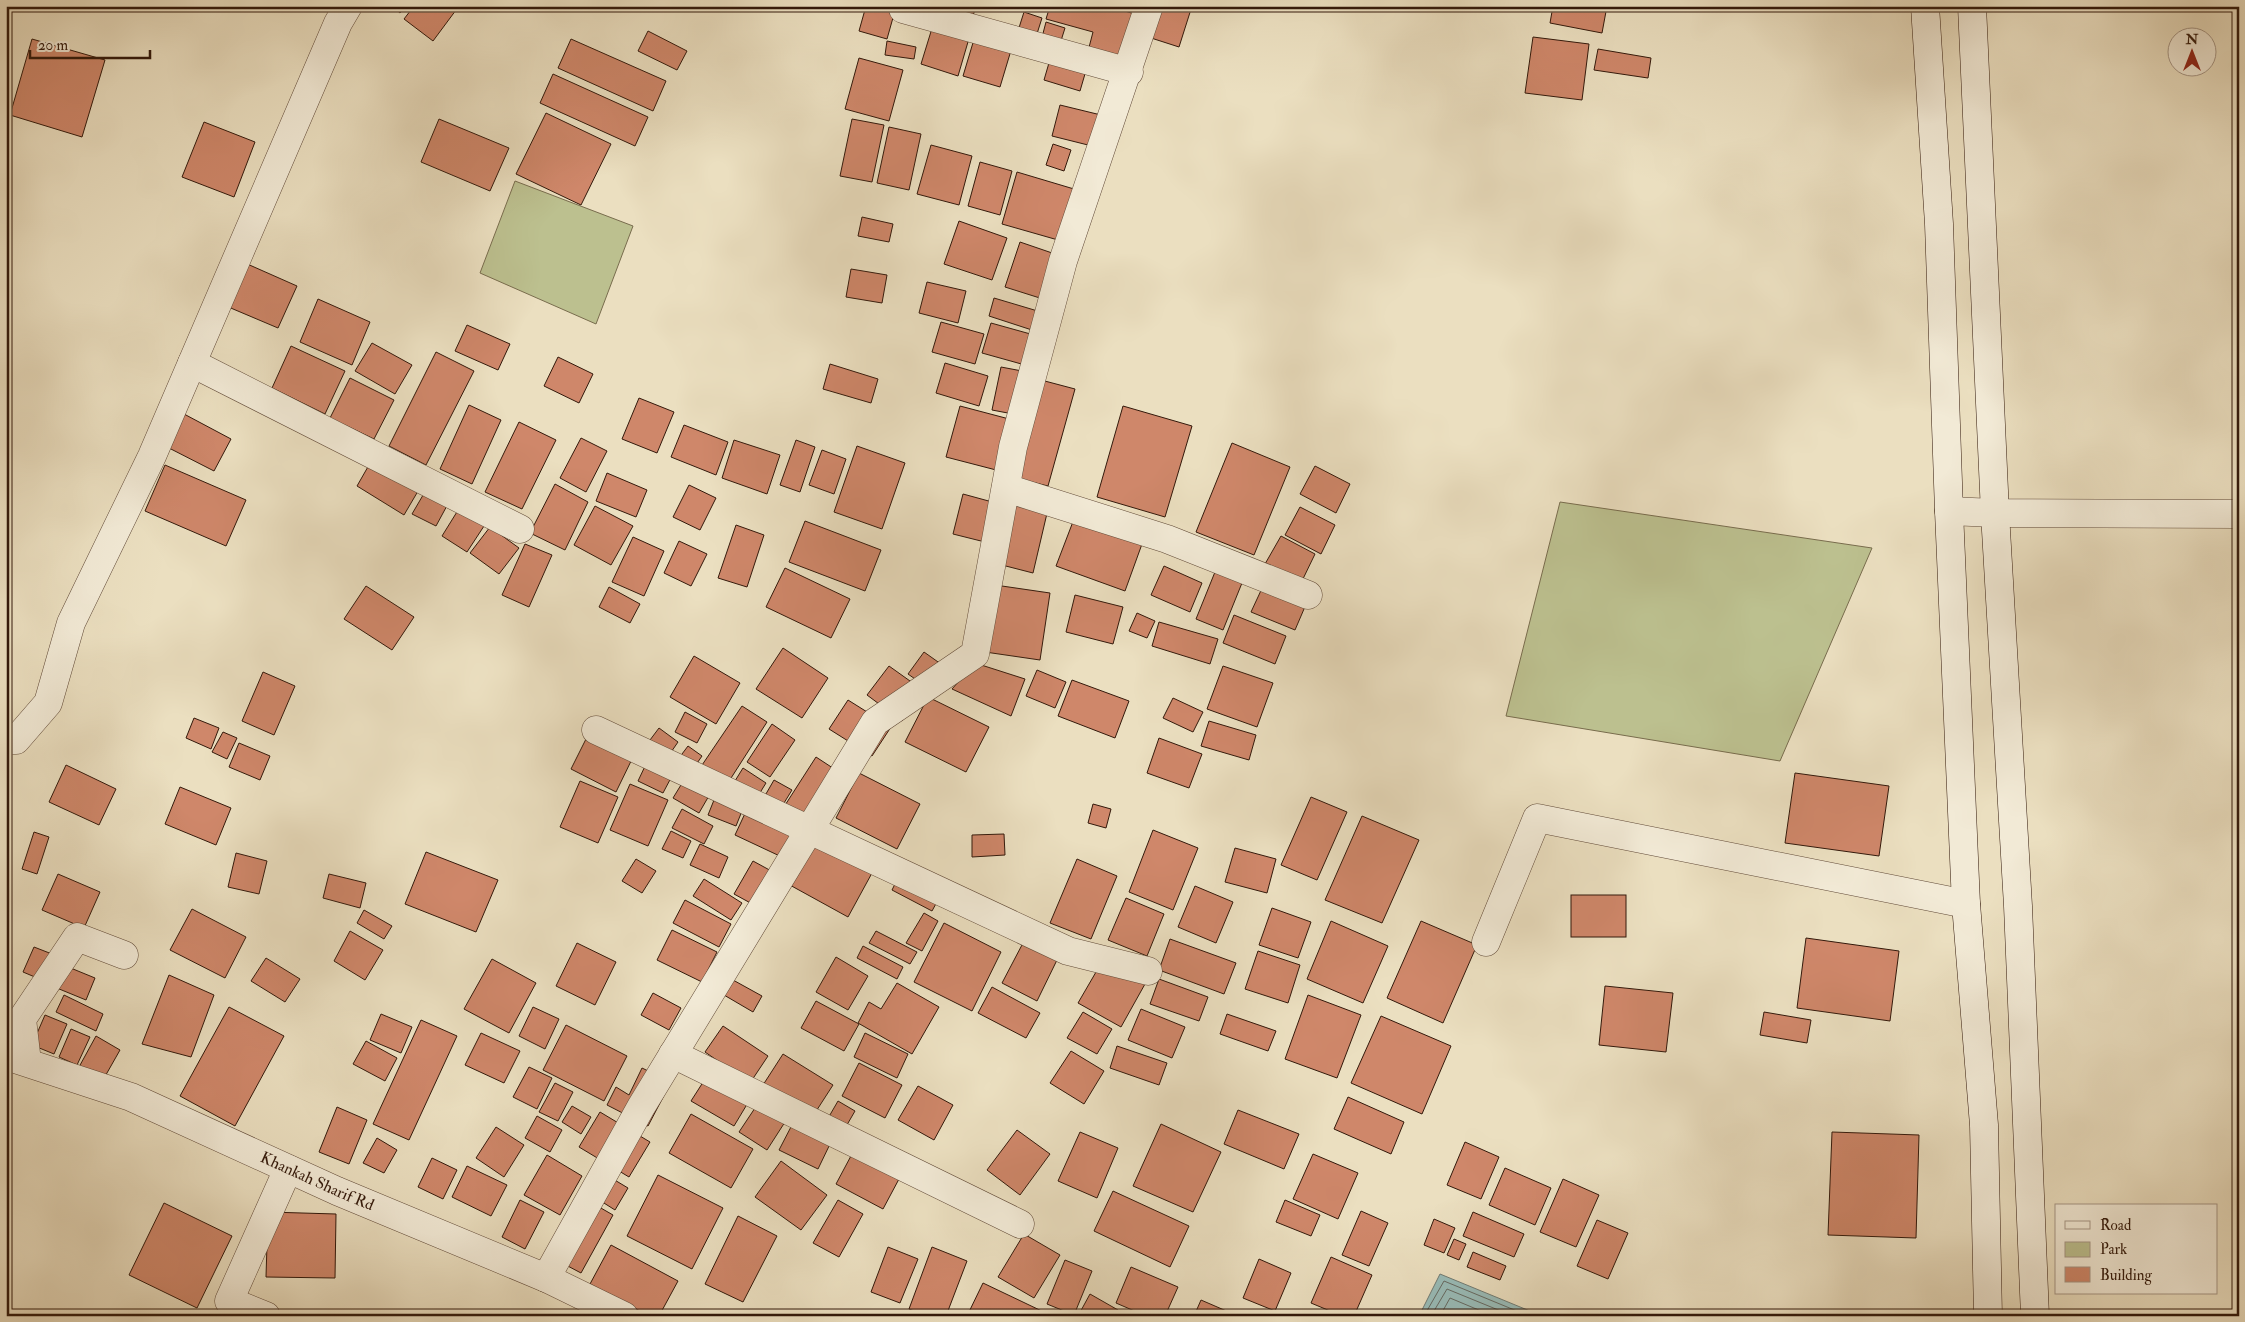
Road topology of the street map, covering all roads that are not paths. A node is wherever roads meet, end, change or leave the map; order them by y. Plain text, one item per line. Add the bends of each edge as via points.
1 (348, 6) edge
2 (1149, 6) edge
3 (1925, 6) edge
4 (1972, 6) edge
5 (903, 9) dead end
6 (1129, 72) junction
7 (192, 363) junction
8 (1006, 488) junction
9 (1948, 511) junction
10 (1994, 513) junction
11 (2239, 514) edge
12 (520, 529) dead end
13 (1308, 595) dead end
14 (596, 730) dead end
15 (6, 740) edge
16 (809, 830) junction
17 (1966, 904) junction
18 (1486, 942) dead end
19 (124, 955) dead end
20 (1148, 971) dead end
21 (673, 1054) junction
22 (16, 1059) edge
23 (288, 1169) junction
24 (1020, 1224) dead end
25 (546, 1278) junction
26 (266, 1316) edge
27 (624, 1316) edge
28 (1988, 1316) edge
29 (2035, 1316) edge

1 - 7 street
2 - 6 street
3 - 9 street via 1939,224
4 - 10 street
5 - 6 street
6 - 8 street via 1063,261 1013,447
7 - 12 street
7 - 15 street via 152,456 71,623 48,703 16,740
8 - 13 street via 1167,539
8 - 16 street via 975,654 876,722
9 - 10 street
9 - 17 street
10 - 11 street
10 - 29 street via 2018,906
14 - 16 street
16 - 20 street via 1068,950
16 - 21 street
17 - 18 street via 1537,818
17 - 28 street via 1984,1125
19 - 22 street via 77,937 22,1019
21 - 24 street
21 - 25 street
22 - 23 street, Khankah Sharif Rd via 131,1097
23 - 25 street, Khankah Sharif Rd
23 - 26 street via 229,1301
25 - 27 street, Khankah Sharif Rd

